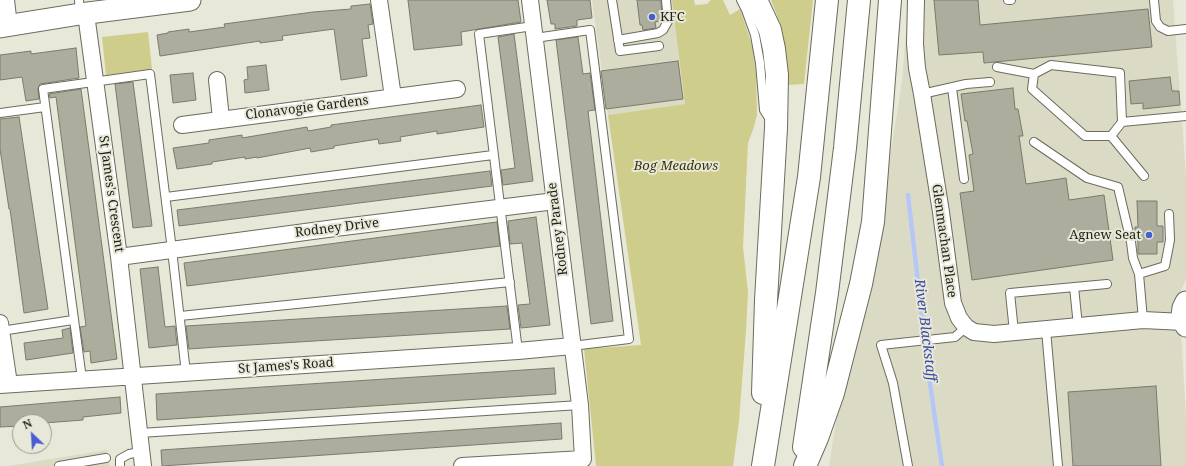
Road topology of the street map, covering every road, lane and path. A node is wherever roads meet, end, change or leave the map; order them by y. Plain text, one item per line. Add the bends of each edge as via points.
1 (6, 0) edge
2 (379, 0) edge
3 (530, 0) edge
4 (612, 0) edge
5 (666, 0) edge
6 (740, 0) edge
7 (756, 0) edge
8 (827, 0) edge
9 (859, 0) edge
10 (890, 0) edge
11 (916, 0) edge
12 (1154, 0) edge
13 (180, 1) edge
14 (82, 9) edge
15 (5, 27) edge
16 (1186, 29) edge
17 (534, 32) junction
18 (618, 40) junction
19 (659, 46) dead end
20 (997, 67) dead end
21 (1034, 74) junction
22 (217, 80) dead end
23 (95, 81) junction
24 (990, 82) dead end
25 (952, 88) junction
26 (457, 89) dead end
27 (922, 94) junction
28 (393, 97) junction
29 (45, 107) junction
30 (0, 113) edge
31 (1186, 116) edge
32 (221, 119) junction
33 (1122, 122) junction
34 (182, 125) dead end
35 (776, 128) junction
36 (1111, 136) junction
37 (1034, 142) dead end
38 (493, 155) junction
39 (1144, 176) dead end
40 (964, 179) dead end
41 (166, 197) junction
42 (555, 201) junction
43 (500, 208) junction
44 (1169, 214) dead end
45 (172, 250) junction
46 (120, 257) junction
47 (1139, 274) junction
48 (510, 282) junction
49 (1107, 284) dead end
50 (1074, 287) junction
51 (1185, 313) edge
52 (180, 316) junction
53 (73, 320) junction
54 (1144, 320) junction
55 (1078, 326) junction
56 (1, 327) edge
57 (966, 327) junction
58 (1046, 330) junction
59 (1014, 332) junction
60 (572, 346) junction
61 (518, 351) junction
62 (186, 373) junction
63 (132, 375) junction
64 (82, 379) junction
65 (5, 385) edge
66 (580, 405) junction
67 (140, 433) junction
68 (106, 458) dead end
69 (142, 459) edge
70 (583, 462) edge
71 (59, 466) edge
72 (120, 466) edge
73 (462, 466) edge
74 (762, 466) edge
75 (801, 466) edge
76 (805, 466) edge
77 (908, 466) edge
78 (1058, 466) edge

1 - 15 street
2 - 28 street
3 - 17 street, Rodney Parade
4 - 18 lane
5 - 18 lane via 668,21 663,30
6 - 35 lane via 755,35 764,110
7 - 35 highway via 770,30 774,50 777,75
8 - 74 highway via 809,178
9 - 75 highway via 845,148 827,293
10 - 76 highway via 873,222 861,284 833,393
11 - 27 street, Glenmachan Place via 916,68
12 - 16 lane via 1156,21 1160,27 1168,31
13 - 14 street
14 - 15 street
14 - 23 street, St James's Crescent
17 - 38 lane via 479,34
17 - 42 street, Rodney Parade
17 - 60 lane via 590,30 629,339
18 - 19 lane via 620,51
20 - 21 lane
21 - 33 lane via 1051,65 1120,73
21 - 36 lane via 1032,90 1085,136
22 - 32 street
23 - 29 lane via 43,89
23 - 41 lane via 150,74
23 - 46 street, St James's Crescent
24 - 25 lane
25 - 27 lane
25 - 40 lane
26 - 28 street, Clonavogie Gardens
27 - 57 street, Glenmachan Place via 953,303
28 - 32 street, Clonavogie Gardens
29 - 30 lane
29 - 53 lane
31 - 33 lane
32 - 34 street, Clonavogie Gardens
33 - 36 lane
35 - 74 highway via 766,300
36 - 39 lane
37 - 47 lane via 1088,178 1118,187 1133,258
38 - 41 lane
38 - 43 lane
41 - 45 lane
42 - 43 street, Rodney Drive
42 - 60 street, Rodney Parade
43 - 45 street, Rodney Drive
43 - 48 lane
44 - 47 lane via 1170,240 1165,266
45 - 46 street, Rodney Drive
45 - 52 lane
46 - 63 street, St James's Crescent
47 - 54 lane
48 - 52 lane
48 - 61 lane
49 - 50 lane
50 - 55 lane
50 - 59 lane via 1010,293
51 - 54 street
52 - 62 lane
53 - 56 lane
53 - 64 lane
54 - 55 street
55 - 58 street
56 - 65 street
57 - 59 street via 974,332
57 - 77 lane via 955,337 881,345 893,383
58 - 59 street
58 - 78 lane
60 - 61 street, St James's Road
60 - 66 street, Rodney Parade
61 - 62 street, St James's Road
62 - 63 street, St James's Road
63 - 64 street, St James's Road
63 - 67 street, St James's Crescent
64 - 65 street, St James's Road
66 - 67 lane
66 - 70 street, Rodney Parade
67 - 69 street, St James's Crescent
68 - 71 lane
69 - 72 lane via 129,454 120,459
70 - 73 street

